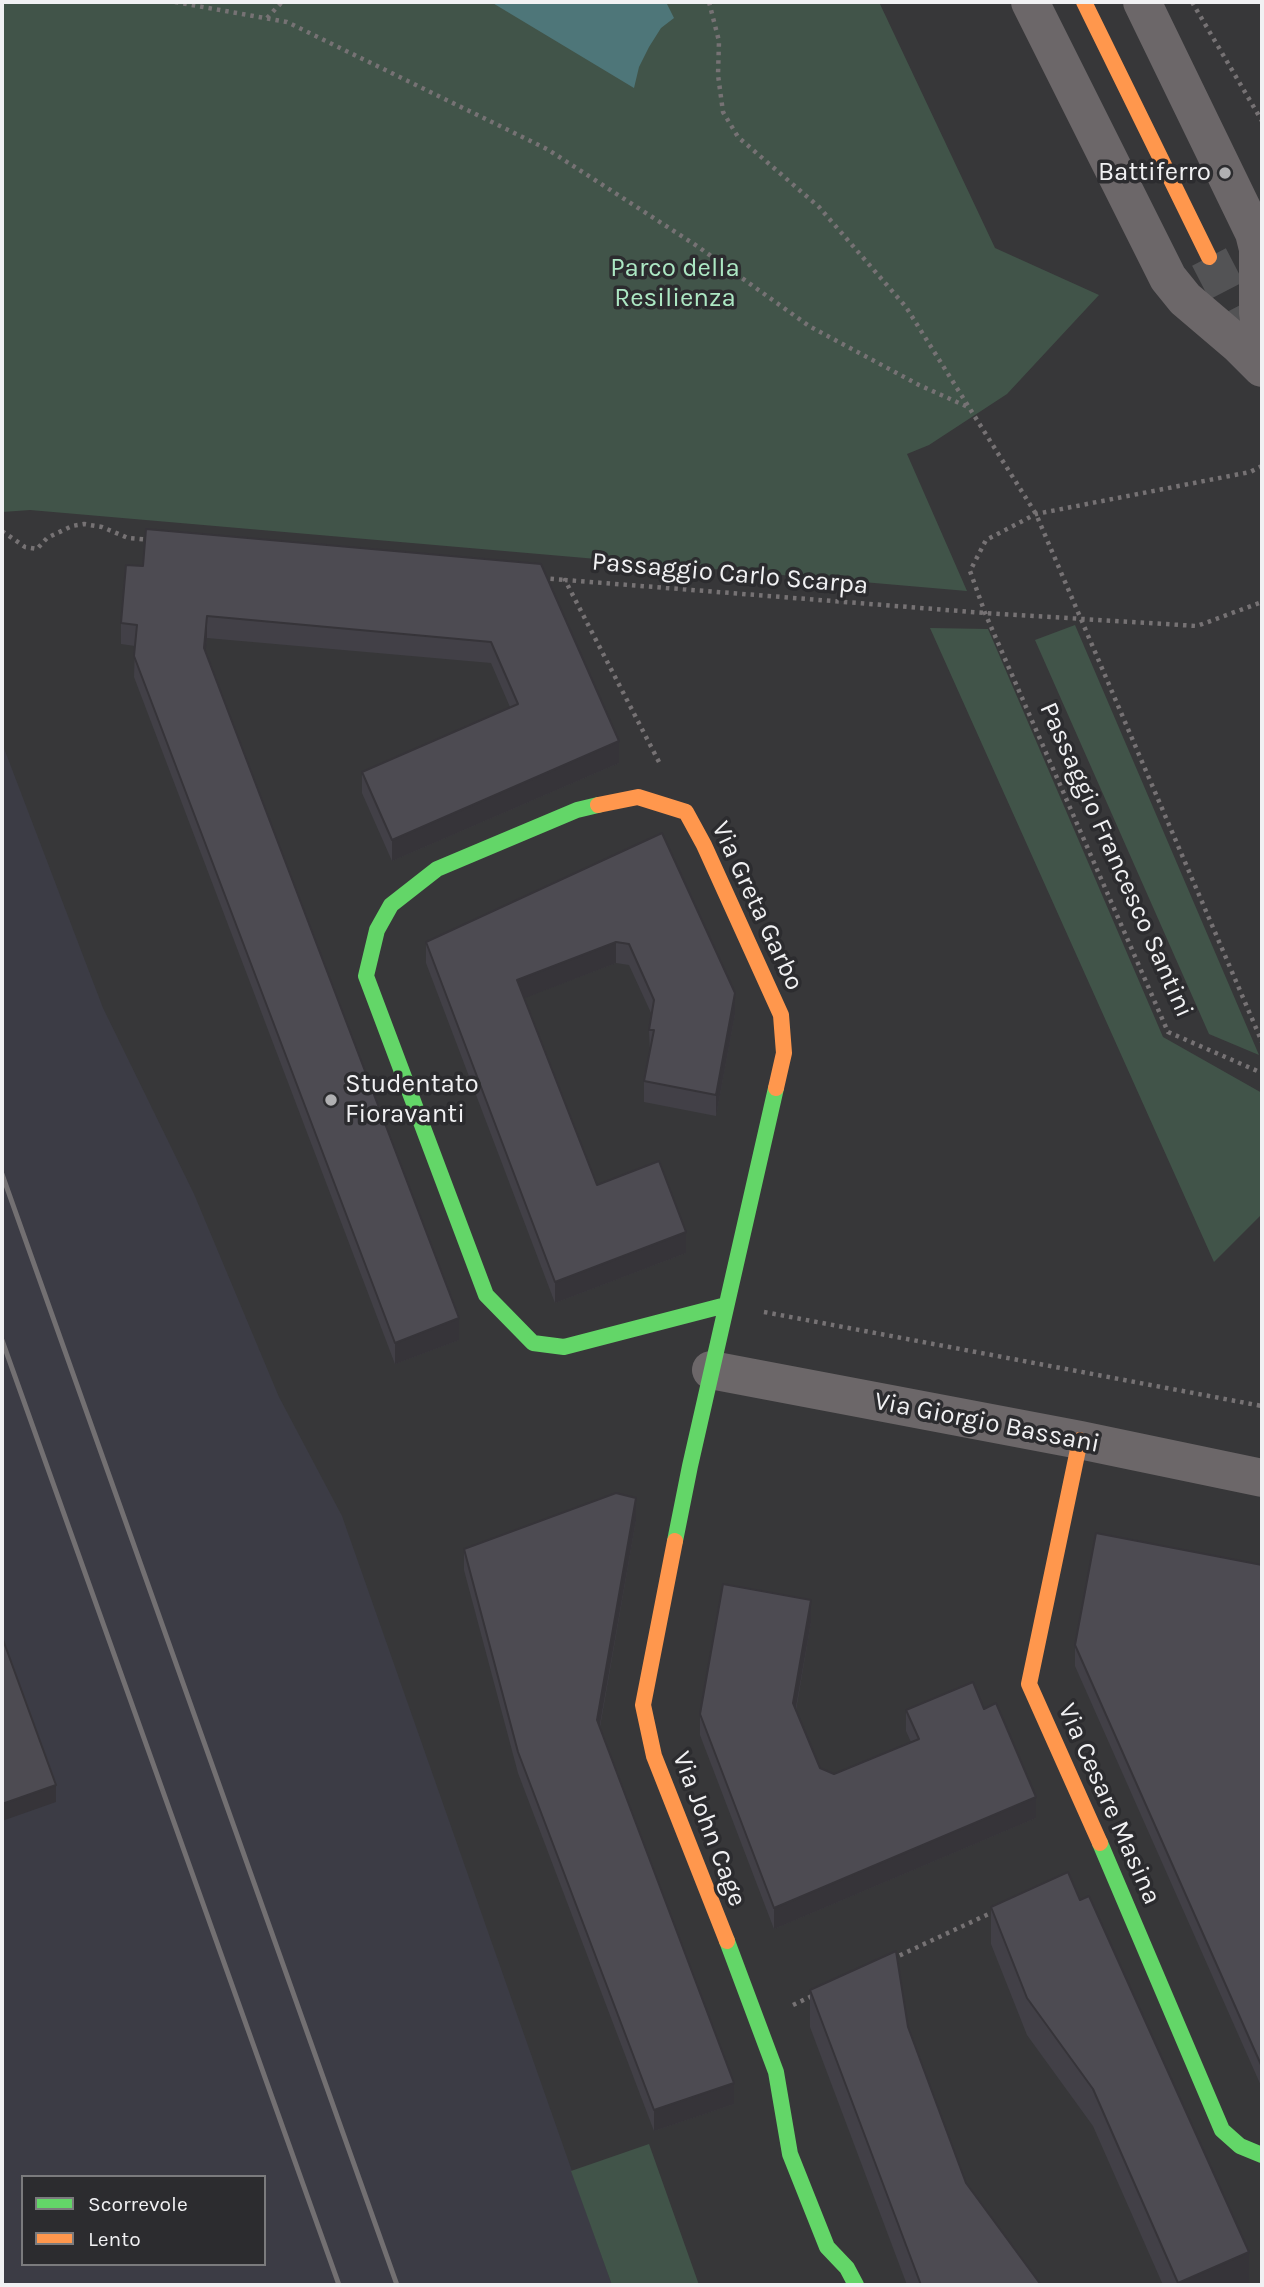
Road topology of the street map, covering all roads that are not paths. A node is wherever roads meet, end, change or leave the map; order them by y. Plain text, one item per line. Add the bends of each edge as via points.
1 (1030, 2) edge
2 (1084, 2) edge
3 (1142, 2) edge
4 (1209, 257) tunnel mouth
5 (1262, 338) edge
6 (1262, 368) edge
7 (726, 1305) junction
8 (711, 1370) junction
9 (1080, 1440) junction
10 (1262, 1478) edge
11 (1262, 2155) edge
12 (856, 2285) edge

1 - 6 street via 1168,278
2 - 4 street
3 - 5 street via 1254,233
7 - 7 street, Via Greta Garbo via 784,1053 781,1015 686,812 638,797 577,810 437,869 391,905 377,930 366,976 486,1295 533,1343 564,1347
7 - 8 street, Via Greta Garbo
8 - 9 street, Via Giorgio Bassani
8 - 12 street, Via John Cage via 643,1705 653,1756 776,2072 790,2154 827,2247
9 - 10 street, Via Giorgio Bassani
9 - 11 street, Via Cesare Masina via 1029,1684 1222,2130 1240,2146

